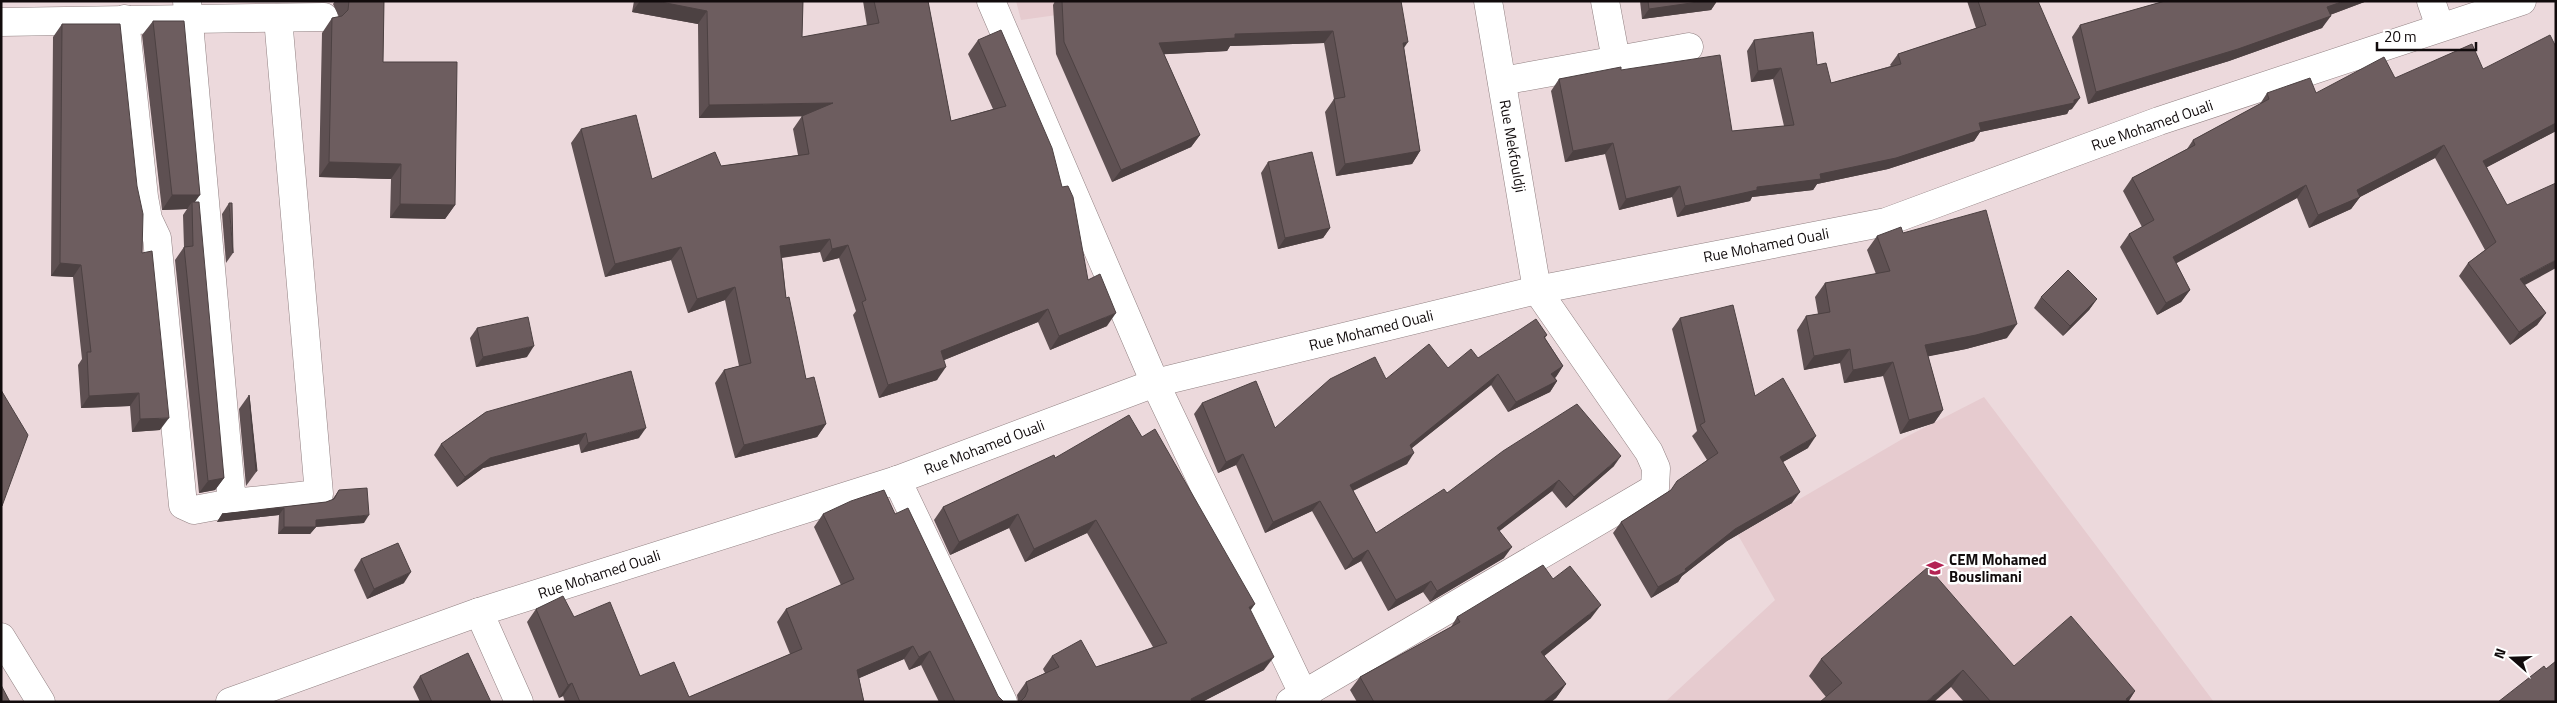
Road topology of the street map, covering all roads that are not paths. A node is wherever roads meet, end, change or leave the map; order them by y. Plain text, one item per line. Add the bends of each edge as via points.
1 (990, 1) edge
2 (1488, 1) edge
3 (1605, 1) edge
4 (2432, 1) edge
5 (2522, 1) edge
6 (187, 10) edge
7 (324, 17) dead end
8 (278, 18) junction
9 (125, 19) junction
10 (1, 22) edge
11 (2440, 27) junction
12 (1689, 47) dead end
13 (1616, 60) junction
14 (1502, 81) junction
15 (1537, 290) junction
16 (1155, 383) junction
17 (897, 480) junction
18 (232, 503) junction
19 (479, 612) junction
20 (1, 636) edge
21 (1300, 699) edge
22 (41, 702) edge
23 (230, 702) edge
24 (519, 702) edge
25 (1003, 702) edge

1 - 16 street
2 - 14 street, Rue Mekfouldji
3 - 13 street
4 - 11 street
5 - 11 street, Rue Mohamed Ouali
6 - 8 street
6 - 9 street
6 - 18 street
7 - 8 street
8 - 18 street via 319,494
9 - 10 street
9 - 18 street via 144,197 148,219 157,238 183,504 194,510
11 - 15 street, Rue Mohamed Ouali via 2159,122 1886,222
12 - 13 street
13 - 14 street
14 - 15 street, Rue Mekfouldji
15 - 16 street, Rue Mohamed Ouali
15 - 21 street via 1649,452 1656,468 1655,488
16 - 17 street, Rue Mohamed Ouali
16 - 21 street
17 - 19 street, Rue Mohamed Ouali
17 - 25 street
19 - 23 street, Rue Mohamed Ouali
19 - 24 street
20 - 22 street

